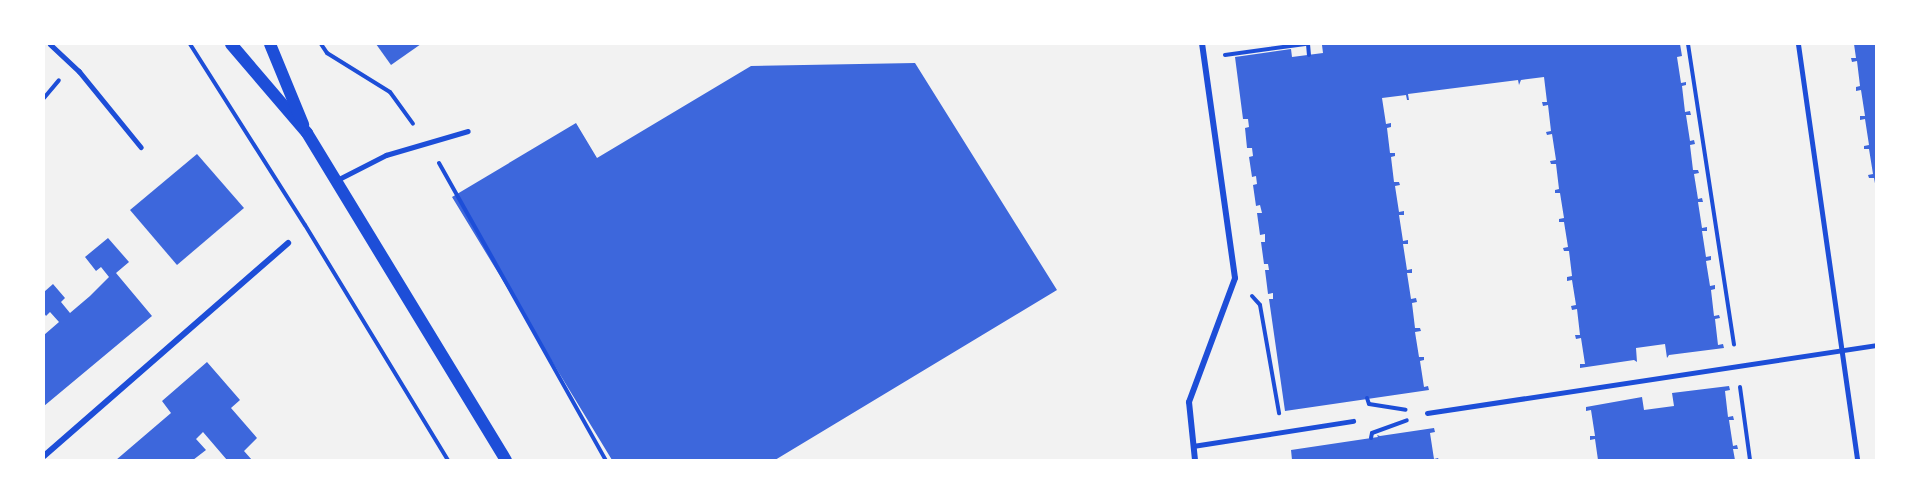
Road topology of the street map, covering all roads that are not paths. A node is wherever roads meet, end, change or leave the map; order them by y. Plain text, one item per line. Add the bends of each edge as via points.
1 (50, 44) edge
2 (231, 44) edge
3 (270, 44) edge
4 (1202, 44) edge
5 (1798, 44) edge
6 (468, 131) dead end
7 (307, 133) junction
8 (141, 147) dead end
9 (337, 180) junction
10 (288, 243) dead end
11 (1876, 345) edge
12 (1841, 349) junction
13 (1427, 413) road end
14 (1353, 421) dead end
15 (1193, 446) junction
16 (44, 456) edge
17 (506, 460) edge
18 (1195, 460) edge
19 (1857, 460) edge

1 - 8 lane via 79,71
2 - 7 main road
3 - 7 main road
4 - 15 street via 1236,278 1189,402
5 - 12 street
6 - 9 lane via 386,155
7 - 9 main road
9 - 17 main road
10 - 16 street
11 - 12 street
12 - 13 street
12 - 19 street
14 - 15 lane
15 - 18 street

